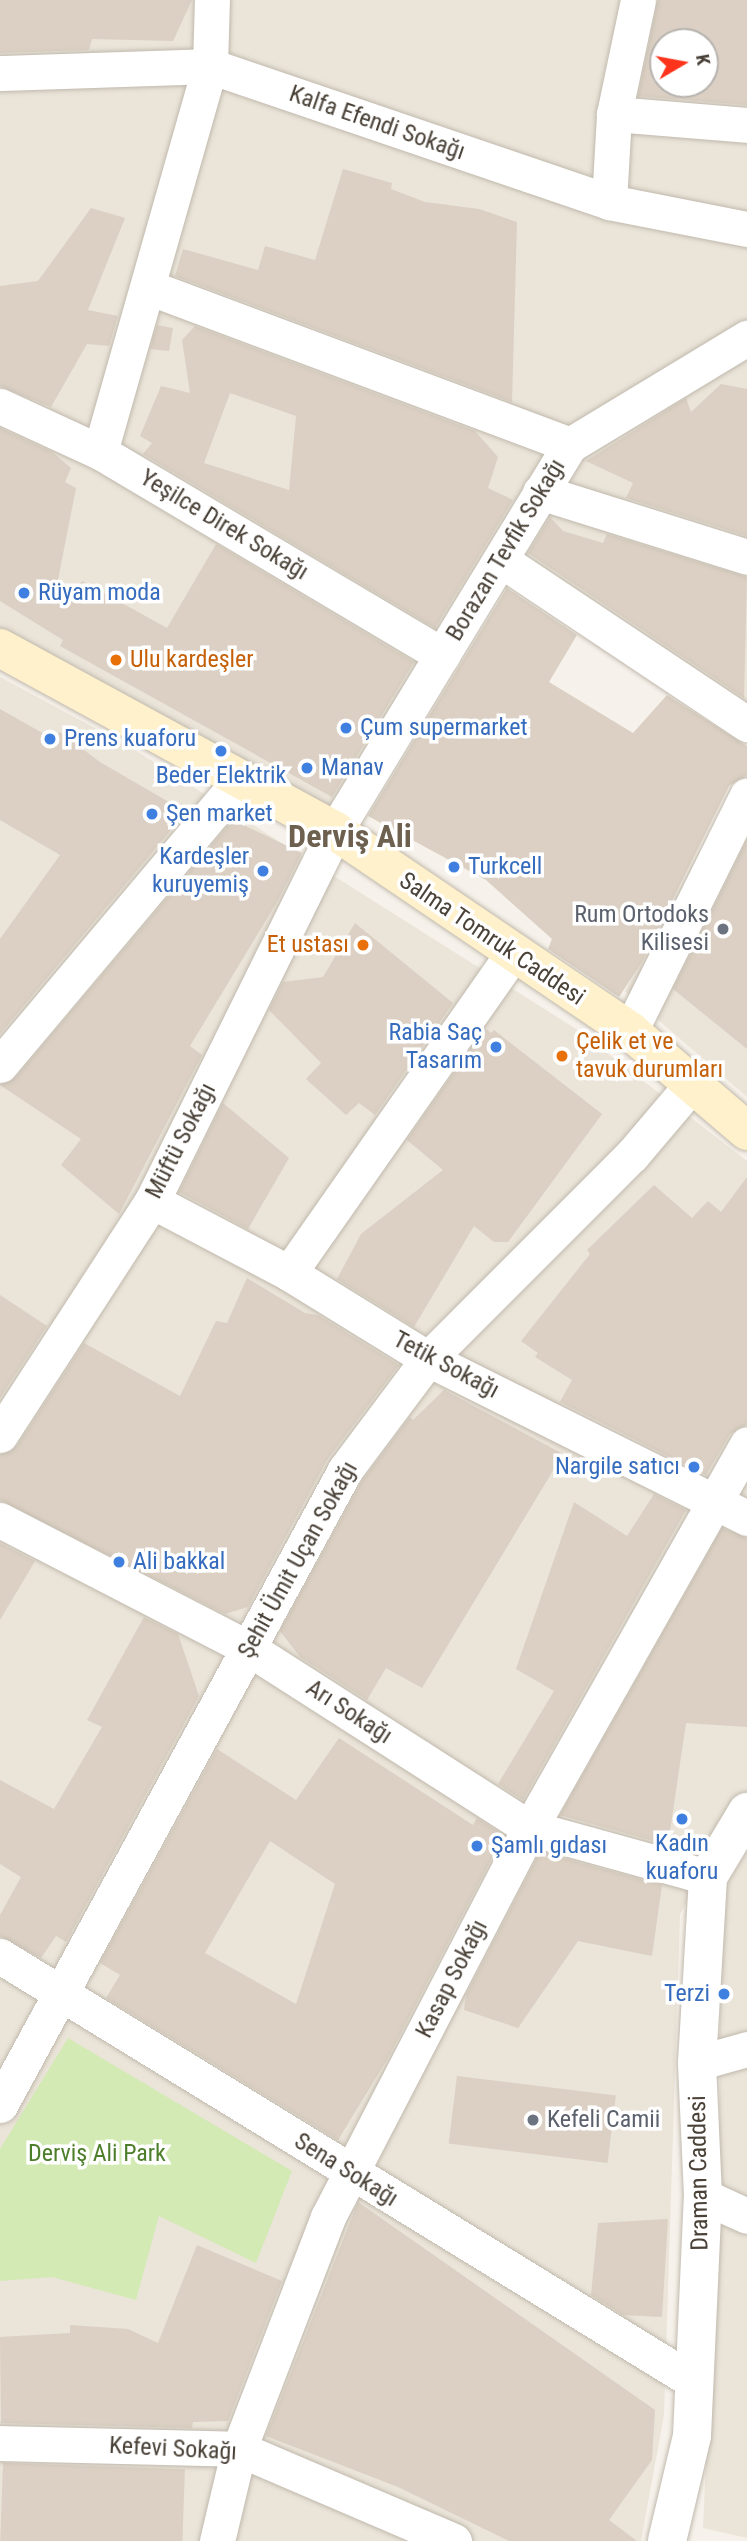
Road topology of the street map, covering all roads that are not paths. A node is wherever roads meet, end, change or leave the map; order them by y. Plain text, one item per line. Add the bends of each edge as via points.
1 (212, 0) edge
2 (638, 0) edge
3 (209, 66) junction
4 (0, 73) edge
5 (614, 114) junction
6 (747, 125) edge
7 (609, 202) junction
8 (747, 229) edge
9 (148, 287) junction
10 (747, 338) edge
11 (0, 406) edge
12 (570, 445) junction
13 (100, 452) junction
14 (540, 492) junction
15 (747, 558) edge
16 (501, 560) junction
17 (0, 648) edge
18 (442, 655) junction
19 (747, 724) edge
20 (240, 780) junction
21 (747, 795) edge
22 (335, 831) junction
23 (512, 954) junction
24 (631, 1031) junction
25 (0, 1065) edge
26 (692, 1083) junction
27 (747, 1131) edge
28 (152, 1201) junction
29 (289, 1273) junction
30 (428, 1359) junction
31 (0, 1435) edge
32 (747, 1444) edge
33 (714, 1500) junction
34 (747, 1518) edge
35 (0, 1520) edge
36 (248, 1648) junction
37 (747, 1812) edge
38 (530, 1828) junction
39 (708, 1877) junction
40 (0, 1955) edge
41 (63, 1992) junction
42 (747, 2049) edge
43 (697, 2063) junction
44 (0, 2105) edge
45 (351, 2175) junction
46 (703, 2196) junction
47 (747, 2216) edge
48 (693, 2381) junction
49 (0, 2442) edge
50 (239, 2449) junction
51 (218, 2541) edge
52 (454, 2541) edge
53 (667, 2541) edge

1 - 3 street
2 - 5 street
3 - 4 street, Kalfa Efendi Sokağı
3 - 7 street, Kalfa Efendi Sokağı
3 - 9 street
5 - 6 street
5 - 7 street
7 - 8 street, Kalfa Efendi Sokağı
9 - 12 street
9 - 13 street
10 - 12 street, Borazan Tevfik Sokağı
11 - 13 street, Yeşilce Direk Sokağı
12 - 14 street, Borazan Tevfik Sokağı
13 - 18 street, Yeşilce Direk Sokağı
14 - 15 street
14 - 16 street, Borazan Tevfik Sokağı
16 - 18 street, Borazan Tevfik Sokağı
16 - 19 street
17 - 20 main road, Salma Tomruk Caddesi
18 - 22 street, Borazan Tevfik Sokağı
20 - 22 main road, Salma Tomruk Caddesi
20 - 25 street
21 - 24 street
22 - 23 main road, Salma Tomruk Caddesi
22 - 28 street, Müftü Sokağı
23 - 24 main road, Salma Tomruk Caddesi
23 - 29 street
24 - 26 main road, Salma Tomruk Caddesi
26 - 27 main road, Salma Tomruk Caddesi
26 - 30 street, Şehit Ümit Uçan Sokağı via 632,1155
28 - 29 street, Tetik Sokağı
28 - 31 street, Müftü Sokağı
29 - 30 street, Tetik Sokağı
30 - 33 street, Tetik Sokağı
30 - 36 street, Şehit Ümit Uçan Sokağı via 345,1470
32 - 33 street, Kasap Sokağı
33 - 34 street, Tetik Sokağı
33 - 38 street, Kasap Sokağı
35 - 36 street, Arı Sokağı
36 - 38 street, Arı Sokağı
36 - 41 street, Şehit Ümit Uçan Sokağı
37 - 39 street, Draman Caddesi
38 - 39 street, Arı Sokağı
38 - 45 street, Kasap Sokağı
39 - 43 street, Draman Caddesi
40 - 41 street, Sena Sokağı
41 - 44 street, Şehit Ümit Uçan Sokağı
41 - 45 street, Sena Sokağı
42 - 43 street
43 - 46 street, Draman Caddesi
45 - 48 street, Sena Sokağı
45 - 50 street, Kasap Sokağı via 328,2217
46 - 47 street
46 - 48 street, Draman Caddesi
48 - 53 street, Draman Caddesi via 692,2436
49 - 50 street, Kefevi Sokağı
50 - 51 street, Kasap Sokağı
50 - 52 street, Kefevi Sokağı

